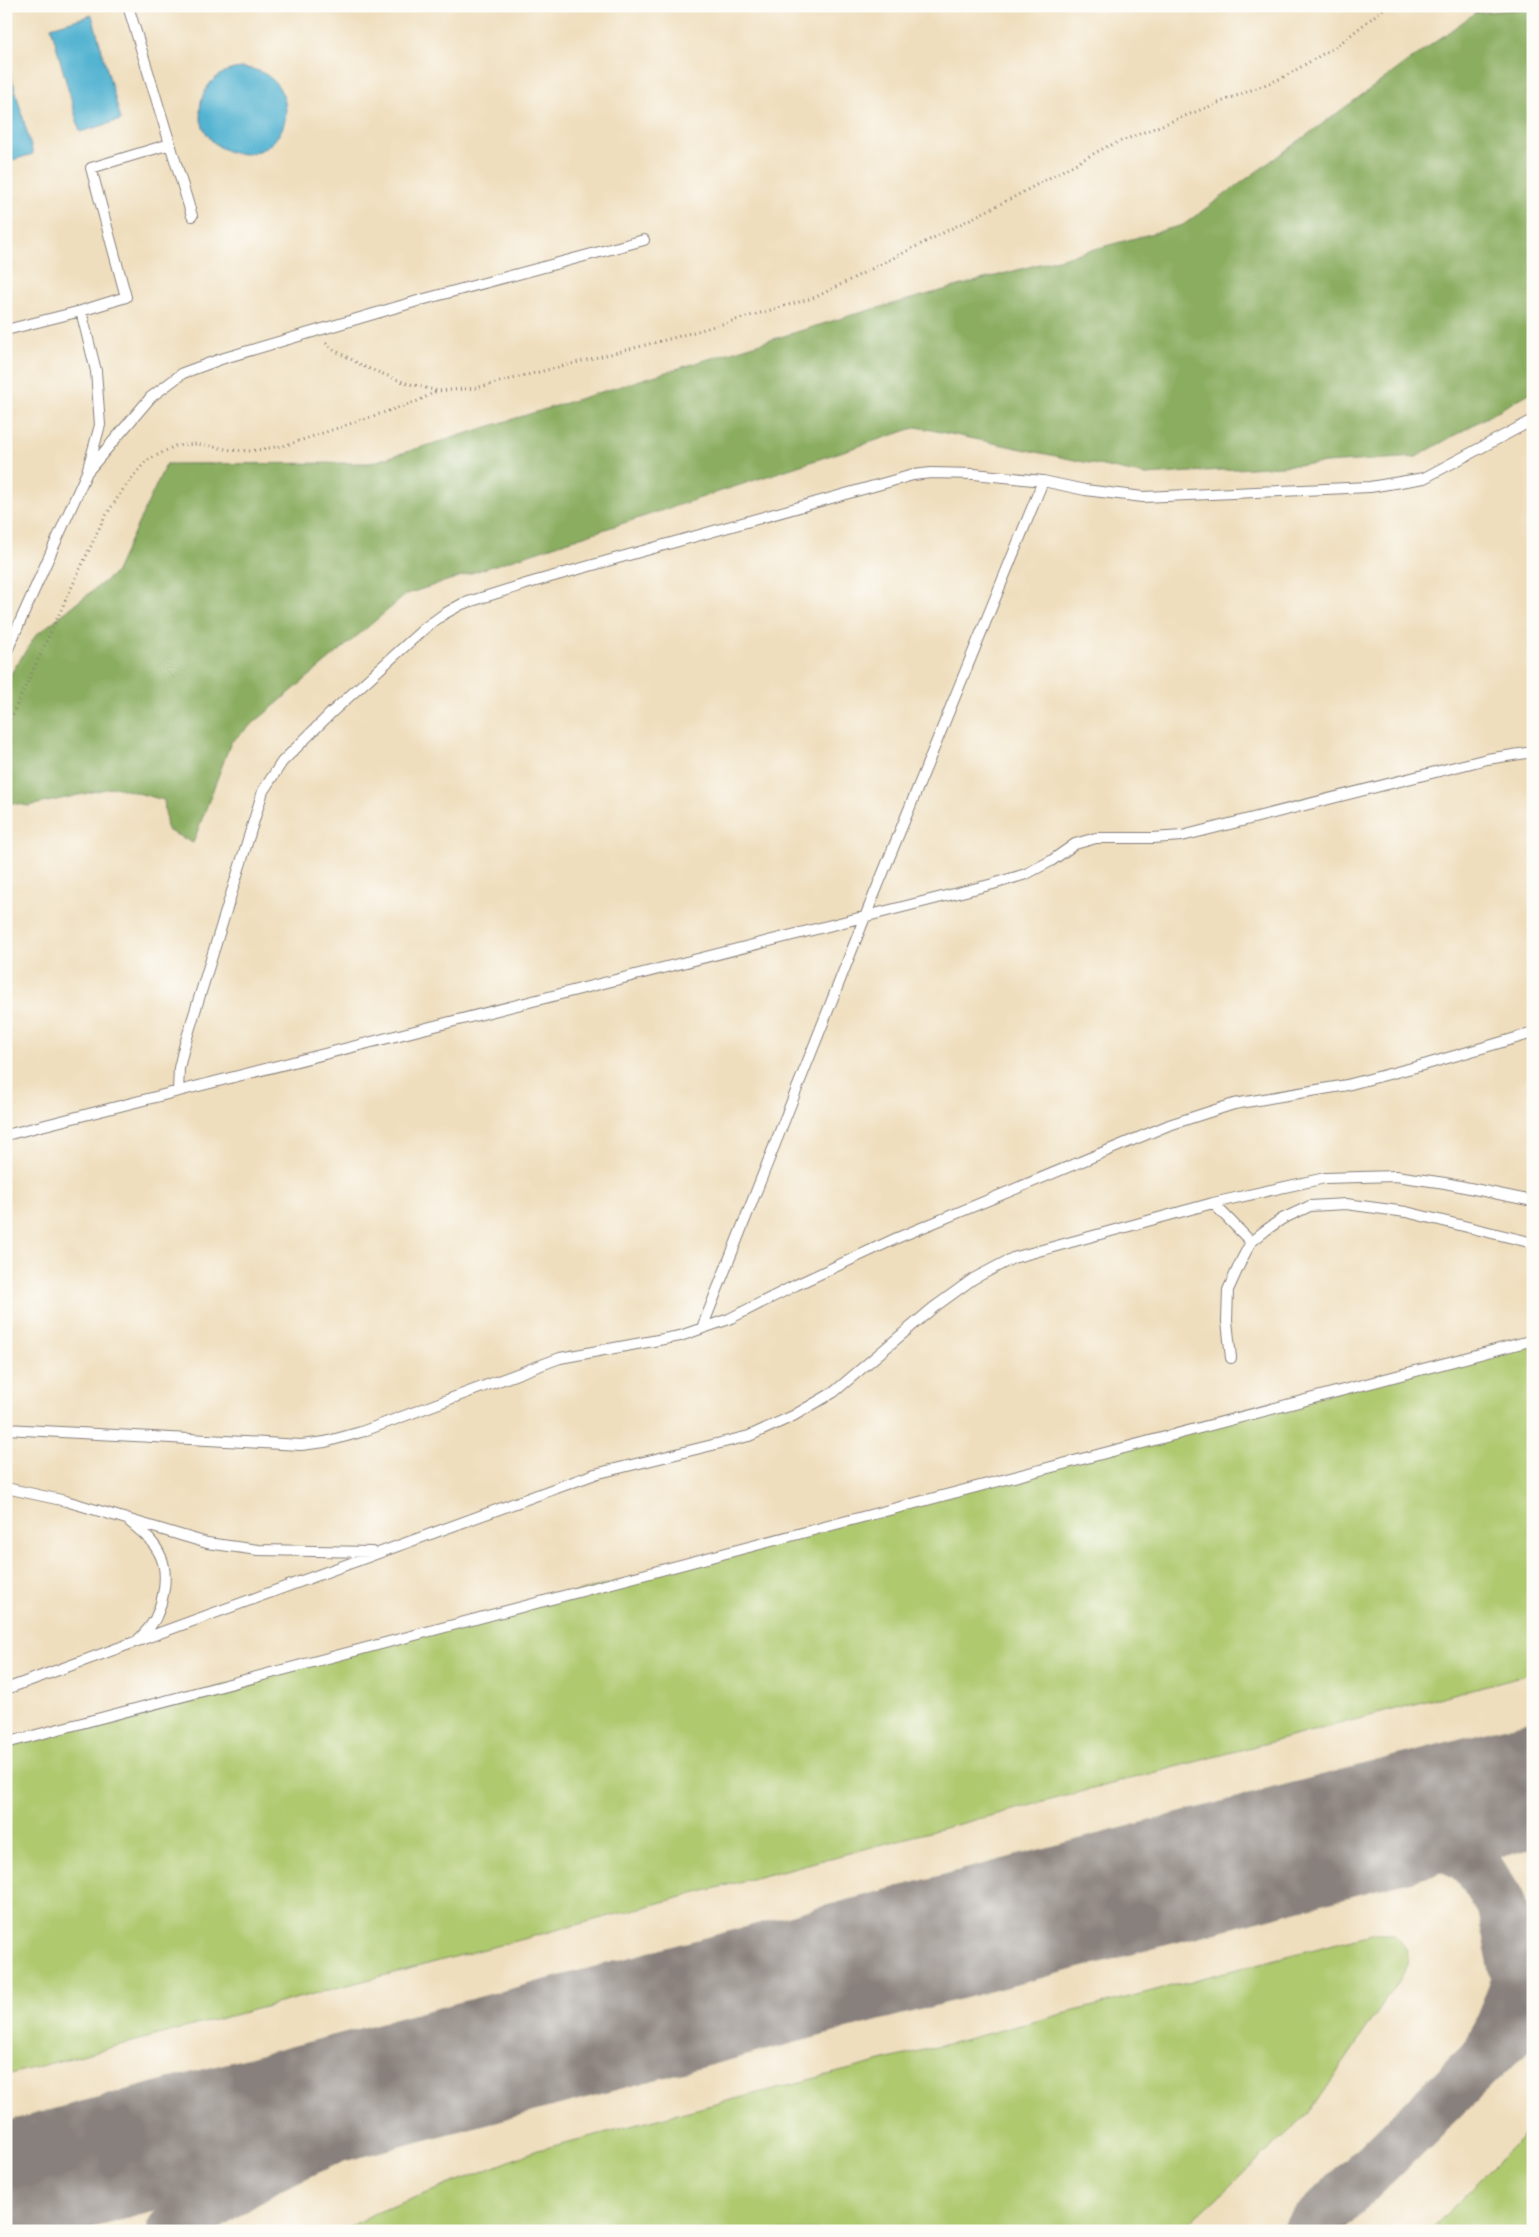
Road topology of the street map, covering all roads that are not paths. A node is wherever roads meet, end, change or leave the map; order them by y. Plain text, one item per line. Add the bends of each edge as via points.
1 (128, 6) edge
2 (170, 144) junction
3 (192, 216) dead end
4 (644, 240) dead end
5 (81, 311) junction
6 (6, 330) edge
7 (1533, 420) edge
8 (87, 472) junction
9 (1043, 481) junction
10 (6, 654) edge
11 (1533, 752) edge
12 (865, 916) junction
13 (1533, 1033) edge
14 (178, 1091) junction
15 (6, 1135) edge
16 (1533, 1201) edge
17 (1213, 1203) junction
18 (1251, 1242) junction
19 (1532, 1244) edge
20 (702, 1328) junction
21 (1533, 1340) edge
22 (1231, 1358) dead end
23 (6, 1429) edge
24 (6, 1488) edge
25 (127, 1519) junction
26 (379, 1552) junction
27 (138, 1641) junction
28 (6, 1689) edge
29 (6, 1743) edge

1 - 2 lane
2 - 3 lane
2 - 5 lane via 91,168 126,297
4 - 8 lane via 421,300 183,373 151,397
5 - 6 lane
5 - 8 lane via 96,371 100,417
7 - 9 lane via 1424,478 1396,484 1143,497
8 - 10 lane
9 - 12 lane
9 - 14 lane via 948,472 900,477 486,595 444,614 332,712 282,762 262,791 184,1047
11 - 12 lane via 1487,759 1182,836 1096,838 1075,844 1026,874
12 - 14 lane
12 - 20 lane
13 - 20 lane via 1356,1083 1234,1104 1169,1125 897,1238 729,1319
14 - 15 lane
16 - 17 lane via 1396,1176 1325,1178
17 - 18 lane
17 - 26 lane via 1013,1258 973,1279 934,1308 834,1392 749,1436 595,1474
18 - 19 lane via 1282,1219 1310,1206 1346,1204 1406,1212
18 - 22 lane via 1228,1290
20 - 23 lane via 680,1336 560,1358 326,1442 301,1445
21 - 29 lane
24 - 25 lane
25 - 26 lane via 207,1543 250,1549
25 - 27 lane via 152,1541 162,1558 165,1576 155,1619
26 - 27 lane
27 - 28 lane

